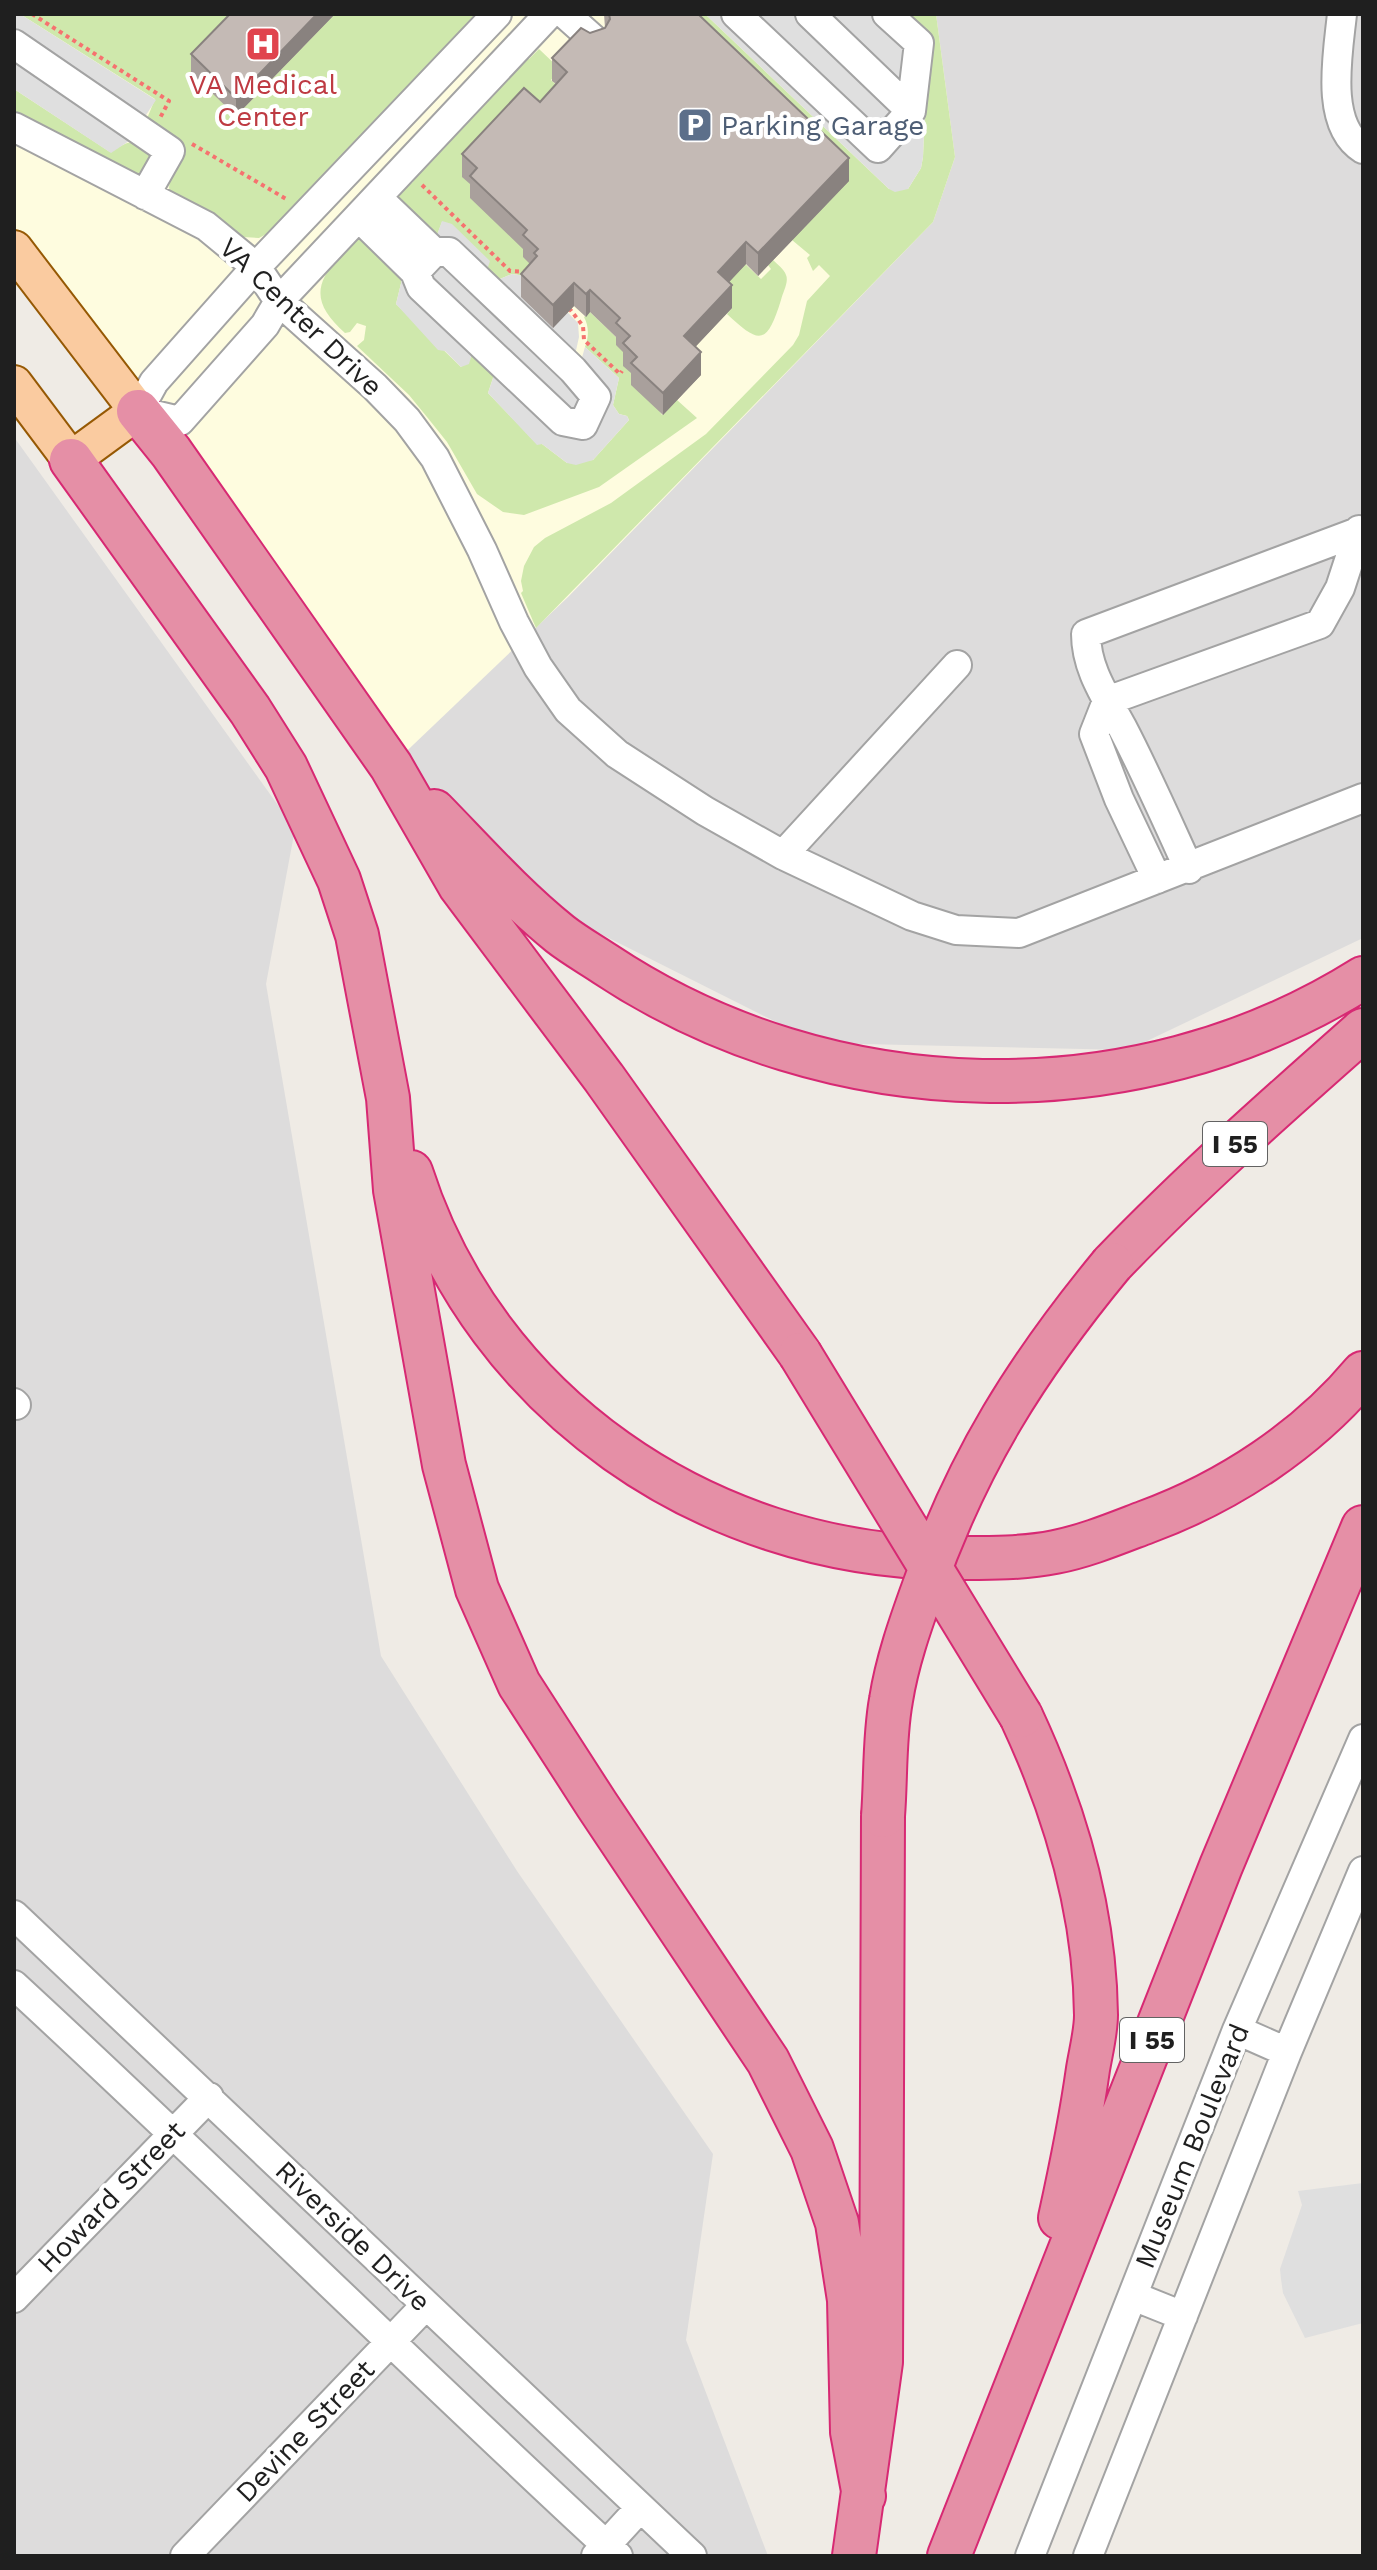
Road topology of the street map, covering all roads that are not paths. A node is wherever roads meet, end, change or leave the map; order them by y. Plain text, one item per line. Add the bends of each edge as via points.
1 (497, 14) edge
2 (549, 14) edge
3 (565, 14) edge
4 (736, 14) edge
5 (810, 14) edge
6 (887, 14) edge
7 (1342, 14) edge
8 (593, 39) edge
9 (14, 44) edge
10 (911, 111) junction
11 (14, 127) edge
12 (1363, 149) edge
13 (342, 176) junction
14 (145, 195) junction
15 (372, 206) junction
16 (14, 249) edge
17 (424, 262) junction
18 (256, 267) junction
19 (279, 301) junction
20 (14, 384) edge
21 (138, 411) junction
22 (71, 460) junction
23 (1361, 530) edge
24 (957, 665) dead end
25 (1107, 701) junction
26 (391, 766) junction
27 (1363, 798) edge
28 (783, 855) junction
29 (1189, 869) junction
30 (1157, 879) junction
31 (1363, 978) edge
32 (1363, 1030) edge
33 (388, 1098) junction
34 (1363, 1373) edge
35 (1363, 1527) edge
36 (1359, 1756) edge
37 (1363, 1871) edge
38 (14, 1915) edge
39 (14, 1985) edge
40 (1237, 2030) junction
41 (1287, 2052) junction
42 (209, 2097) junction
43 (174, 2133) junction
44 (1133, 2296) junction
45 (14, 2298) edge
46 (425, 2306) junction
47 (1183, 2316) junction
48 (1036, 2333) junction
49 (390, 2342) junction
50 (864, 2496) junction
51 (640, 2508) junction
52 (607, 2552) edge
53 (185, 2556) edge
54 (692, 2556) edge
55 (854, 2556) edge
56 (949, 2556) edge
57 (1030, 2556) edge
58 (1088, 2556) edge

1 - 13 street
2 - 15 street
3 - 8 street
4 - 10 street via 878,148
5 - 10 street
6 - 10 street via 919,43
7 - 12 street via 1335,85 1343,126
9 - 14 street via 170,151
11 - 14 street, VA Center Drive
13 - 15 street
13 - 18 street
14 - 18 street, VA Center Drive via 206,226
15 - 17 street via 369,227
15 - 19 street
16 - 21 main road
17 - 17 street via 421,287 563,421 583,425 596,397 573,370 449,252
18 - 19 street, VA Center Drive
18 - 21 street via 154,382
19 - 21 street via 265,325 180,421
19 - 28 street, VA Center Drive via 407,420 449,481 514,622 568,710 617,754
20 - 22 main road
21 - 22 main road
21 - 26 highway
22 - 33 highway via 250,710 312,817 357,935
23 - 25 street via 1320,624
23 - 25 street via 1086,634 1086,654
24 - 28 street
25 - 29 street
25 - 30 street via 1094,734
26 - 31 highway via 519,897 561,934 635,984 755,1039 877,1072 1014,1082 1136,1068 1265,1030
26 - 48 highway, bridge via 460,886 800,1354 1021,1716 1045,1767 1073,1854 1089,1931 1096,2017 1079,2128
27 - 29 street, VA Center Drive
28 - 30 street, VA Center Drive via 912,916 986,933 1019,933
29 - 30 street, VA Center Drive
32 - 50 highway, I 55, bridge via 1165,1209 1061,1326 975,1465 940,1541 910,1626 890,1701 883,1816 881,2362
33 - 34 highway via 423,1210 454,1273 535,1382 582,1426 693,1499 818,1543 899,1557 1055,1552 1177,1511 1236,1480 1289,1442
33 - 50 highway via 395,1190 417,1319 444,1465 477,1589 519,1684 768,2061 812,2149 837,2223 849,2300 852,2432
35 - 48 highway, I 55 via 1221,1866
36 - 40 street, Museum Boulevard
37 - 41 street, Museum Boulevard
38 - 42 street, Riverside Drive
39 - 43 street, Riverside Drive
40 - 41 street
40 - 44 street, Museum Boulevard
41 - 47 street, Museum Boulevard
42 - 43 street, Howard Street
42 - 46 street, Riverside Drive
43 - 45 street, Howard Street
43 - 49 street, Riverside Drive
44 - 47 street
44 - 57 street, Museum Boulevard
46 - 49 street, Devine Street
46 - 51 street, Riverside Drive
47 - 58 street, Museum Boulevard
48 - 56 highway, I 55
49 - 52 street, Riverside Drive
49 - 53 street, Devine Street
50 - 55 highway, I 55
51 - 52 street
51 - 54 street, Riverside Drive

